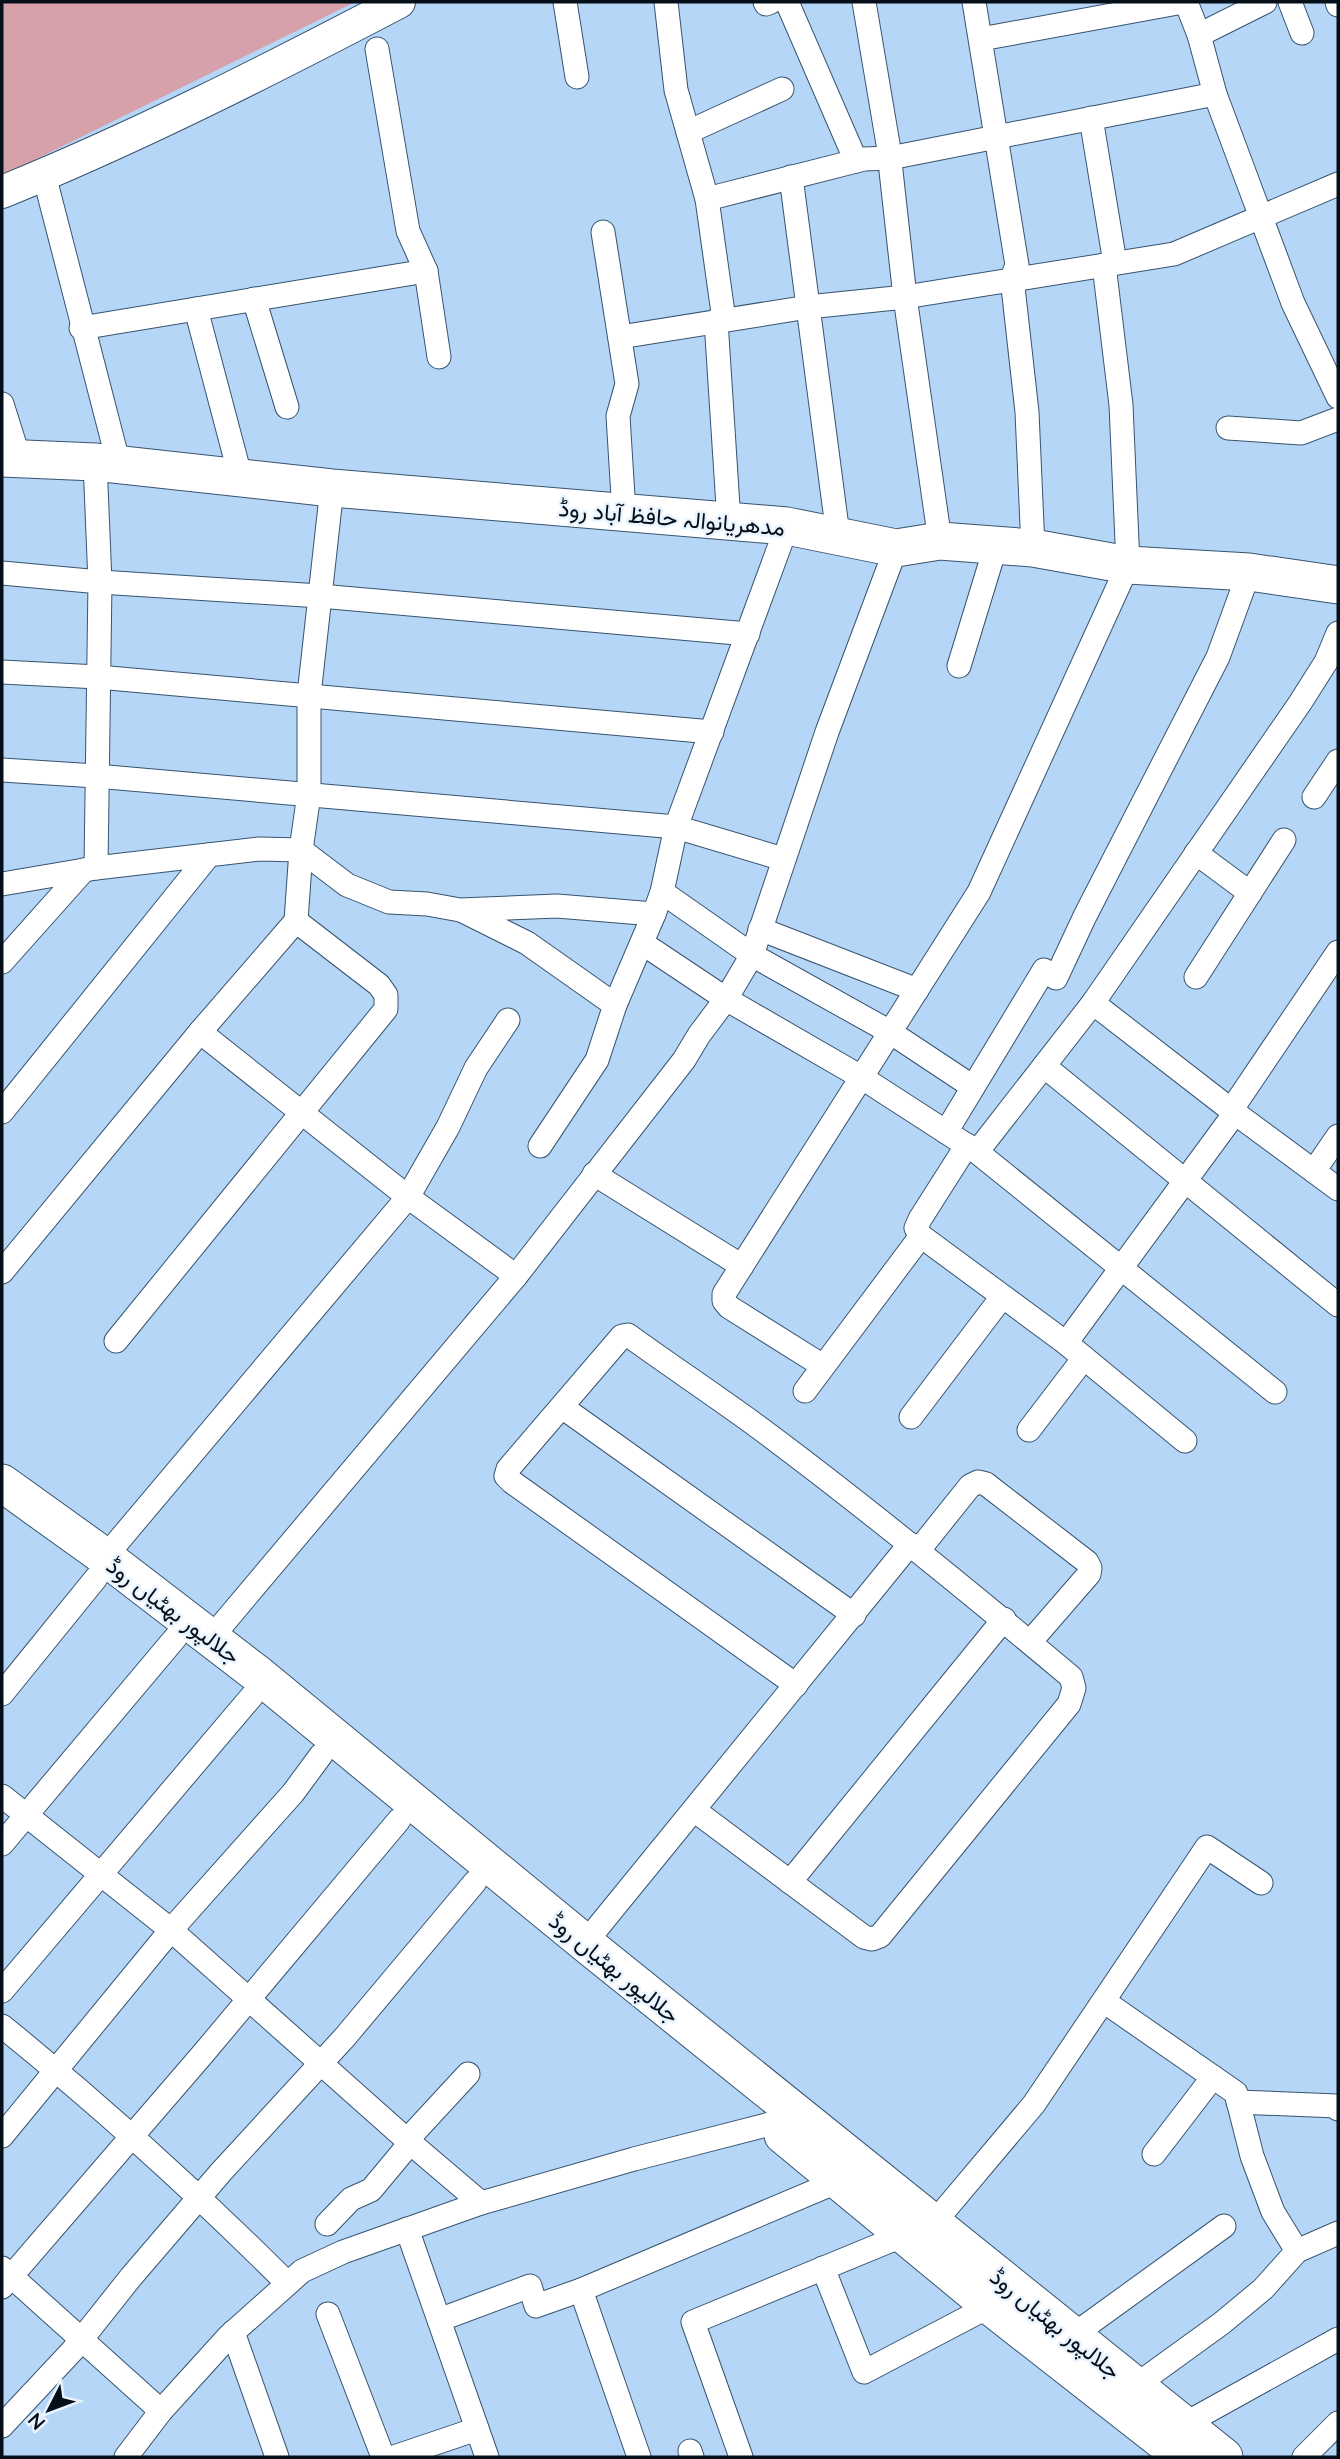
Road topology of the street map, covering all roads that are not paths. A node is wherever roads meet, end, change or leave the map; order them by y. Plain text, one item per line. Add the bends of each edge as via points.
1 (399, 2) edge
2 (565, 2) edge
3 (666, 2) edge
4 (787, 2) edge
5 (864, 2) edge
6 (974, 2) edge
7 (1184, 2) edge
8 (1265, 2) edge
9 (1290, 2) edge
10 (1303, 33) dead end
11 (1199, 35) junction
12 (981, 38) junction
13 (377, 50) dead end
14 (577, 77) dead end
15 (782, 89) dead end
16 (1215, 94) junction
17 (1091, 118) junction
18 (688, 132) junction
19 (995, 136) junction
20 (890, 158) junction
21 (856, 161) junction
22 (44, 175) junction
23 (791, 177) junction
24 (1338, 184) edge
25 (2, 192) edge
26 (707, 199) junction
27 (1260, 216) junction
28 (603, 232) dead end
29 (1110, 264) junction
30 (426, 271) junction
31 (1012, 278) junction
32 (905, 297) junction
33 (254, 299) junction
34 (808, 307) junction
35 (196, 309) junction
36 (720, 320) junction
37 (81, 328) junction
38 (620, 337) junction
39 (439, 357) dead end
40 (1338, 397) edge
41 (2, 404) edge
42 (287, 407) dead end
43 (1338, 419) edge
44 (1228, 428) dead end
45 (10, 458) edge
46 (107, 463) junction
47 (241, 479) junction
48 (332, 488) junction
49 (624, 513) junction
50 (729, 522) junction
51 (787, 526) junction
52 (838, 535) junction
53 (940, 541) junction
54 (996, 545) junction
55 (896, 548) junction
56 (1033, 548) junction
57 (1128, 565) junction
58 (1248, 572) junction
59 (2, 573) edge
60 (100, 582) junction
61 (1338, 585) edge
62 (320, 596) junction
63 (1338, 633) edge
64 (748, 634) junction
65 (959, 666) dead end
66 (2, 671) edge
67 (98, 677) junction
68 (309, 695) junction
69 (712, 732) junction
70 (1338, 761) edge
71 (2, 770) edge
72 (96, 776) junction
73 (309, 794) junction
74 (1314, 797) dead end
75 (676, 827) junction
76 (1284, 840) dead end
77 (300, 850) junction
78 (1196, 853) junction
79 (209, 855) junction
80 (783, 859) junction
81 (90, 869) junction
82 (2, 884) edge
83 (1250, 893) junction
84 (658, 903) junction
85 (460, 910) junction
86 (296, 921) junction
87 (760, 929) junction
88 (642, 943) junction
89 (1338, 953) edge
90 (752, 954) junction
91 (2, 962) edge
92 (1196, 977) dead end
93 (917, 990) junction
94 (726, 999) junction
95 (1093, 1003) junction
96 (615, 1004) junction
97 (508, 1020) dead end
98 (200, 1032) junction
99 (890, 1032) junction
100 (1044, 1066) junction
101 (861, 1077) junction
102 (974, 1087) junction
103 (2, 1112) edge
104 (302, 1113) junction
105 (1236, 1113) junction
106 (946, 1132) junction
107 (1338, 1136) edge
108 (540, 1146) dead end
109 (972, 1149) junction
110 (1314, 1171) junction
111 (594, 1174) junction
112 (1185, 1181) junction
113 (1338, 1189) edge
114 (408, 1197) junction
115 (920, 1236) junction
116 (4, 1265) edge
117 (742, 1266) junction
118 (1121, 1269) junction
119 (516, 1276) junction
120 (1002, 1297) junction
121 (1338, 1306) edge
122 (116, 1341) dead end
123 (1066, 1343) junction
124 (1084, 1358) junction
125 (823, 1366) junction
126 (805, 1391) dead end
127 (1275, 1392) dead end
128 (562, 1406) junction
129 (911, 1417) dead end
130 (1029, 1430) dead end
131 (1185, 1441) dead end
132 (2, 1483) edge
133 (2, 1514) edge
134 (914, 1548) junction
135 (100, 1567) junction
136 (854, 1615) junction
137 (1004, 1619) junction
138 (193, 1637) junction
139 (1030, 1642) junction
140 (796, 1685) junction
141 (2, 1693) edge
142 (252, 1696) junction
143 (321, 1755) junction
144 (2, 1796) edge
145 (694, 1810) junction
146 (26, 1815) junction
147 (399, 1821) junction
148 (2, 1844) edge
149 (101, 1874) junction
150 (475, 1882) junction
151 (790, 1882) junction
152 (1261, 1883) dead end
153 (171, 1930) junction
154 (584, 1942) junction
155 (2, 1991) edge
156 (249, 1999) junction
157 (1105, 2001) junction
158 (2, 2026) edge
159 (321, 2063) junction
160 (56, 2070) junction
161 (468, 2074) dead end
162 (1213, 2077) junction
163 (1238, 2102) junction
164 (1338, 2109) edge
165 (770, 2124) junction
166 (2, 2136) edge
167 (131, 2137) junction
168 (409, 2141) junction
169 (1154, 2154) dead end
170 (839, 2181) junction
171 (199, 2197) junction
172 (481, 2203) junction
173 (327, 2224) dead end
174 (1224, 2226) dead end
175 (407, 2229) junction
176 (918, 2229) junction
177 (1338, 2232) edge
178 (1297, 2252) junction
179 (824, 2268) junction
180 (5, 2277) edge
181 (287, 2283) junction
182 (580, 2290) junction
183 (990, 2306) junction
184 (328, 2314) dead end
185 (439, 2320) junction
186 (233, 2332) junction
187 (1072, 2336) junction
188 (81, 2339) junction
189 (1338, 2339) edge
190 (1135, 2386) junction
191 (162, 2411) junction
192 (1338, 2423) edge
193 (2, 2427) edge
194 (477, 2428) junction
195 (1183, 2441) edge
196 (126, 2457) edge
197 (278, 2457) edge
198 (383, 2457) edge
199 (394, 2457) edge
200 (487, 2457) edge
201 (639, 2457) edge
202 (741, 2457) edge
203 (1224, 2457) edge
204 (1304, 2457) edge

1 - 22 street via 283,63
2 - 14 street
3 - 18 street via 676,90
4 - 21 street
5 - 20 street
6 - 12 street
7 - 11 street
7 - 12 street
8 - 11 street
9 - 10 street
11 - 16 street
12 - 19 street
13 - 30 street via 408,231
15 - 18 street
16 - 17 street
16 - 27 street
17 - 19 street
17 - 29 street
18 - 26 street
19 - 20 street
19 - 31 street via 1017,265
20 - 21 street
20 - 32 street
21 - 23 street
22 - 25 street
22 - 37 street
23 - 26 street
23 - 34 street
24 - 27 street
26 - 36 street
27 - 29 street via 1174,254
27 - 40 street via 1293,303
28 - 38 street
29 - 31 street
29 - 57 street
30 - 33 street
30 - 39 street
31 - 32 street
31 - 56 street via 1027,412
32 - 34 street
32 - 53 street
33 - 35 street
33 - 42 street
34 - 36 street
34 - 52 street
35 - 37 street
35 - 47 street
36 - 38 street
36 - 50 street
37 - 46 street
38 - 49 street via 627,384 618,416
41 - 45 street
43 - 44 street via 1301,433
45 - 46 main road, مدھریانوالہ حافظ آباد روڈ
46 - 47 main road, مدھریانوالہ حافظ آباد روڈ
46 - 60 street
47 - 48 main road, مدھریانوالہ حافظ آباد روڈ
48 - 49 main road, مدھریانوالہ حافظ آباد روڈ
48 - 62 street
49 - 50 main road, مدھریانوالہ حافظ آباد روڈ
50 - 51 main road, مدھریانوالہ حافظ آباد روڈ
51 - 52 main road, مدھریانوالہ حافظ آباد روڈ
51 - 64 street
52 - 55 main road, مدھریانوالہ حافظ آباد روڈ
53 - 54 main road, مدھریانوالہ حافظ آباد روڈ
53 - 55 main road, مدھریانوالہ حافظ آباد روڈ
54 - 56 main road, مدھریانوالہ حافظ آباد روڈ
54 - 65 street
55 - 80 street
56 - 57 main road, مدھریانوالہ حافظ آباد روڈ
57 - 58 main road, مدھریانوالہ حافظ آباد روڈ
57 - 93 street via 979,892
58 - 61 main road, مدھریانوالہ حافظ آباد روڈ
58 - 102 street via 1218,657 1056,978 1044,971
59 - 60 street
60 - 62 street
60 - 67 street
62 - 64 street
62 - 68 street
63 - 78 street via 1300,703
64 - 69 street
66 - 67 street
67 - 68 street
67 - 72 street
68 - 69 street
68 - 73 street
69 - 75 street
70 - 74 street
71 - 72 street
72 - 73 street
72 - 81 street
73 - 75 street
73 - 77 street
75 - 80 street
75 - 84 street
76 - 83 street
77 - 79 street
77 - 85 street via 347,885 389,902
77 - 86 street
78 - 83 street
78 - 95 street
79 - 81 street
79 - 103 street
80 - 87 street
81 - 82 street
81 - 91 street
83 - 92 street
84 - 85 street
84 - 88 street
84 - 90 street
85 - 96 street via 527,943
86 - 98 street
86 - 104 street via 386,995 386,1009
87 - 90 street
87 - 93 street
88 - 94 street
88 - 96 street
89 - 105 street via 1236,1103
90 - 94 street
90 - 99 street
93 - 99 street
94 - 101 street
94 - 111 street
95 - 100 street
95 - 105 street
96 - 108 street via 597,1060
97 - 114 street via 476,1068
98 - 104 street
98 - 116 street
99 - 101 street
99 - 102 street
100 - 109 street
100 - 112 street
101 - 106 street
101 - 117 street
102 - 106 street
104 - 114 street
104 - 122 street
105 - 110 street
105 - 112 street
106 - 109 street
107 - 110 street
109 - 115 street via 920,1219 916,1228
109 - 118 street
110 - 113 street
111 - 117 street
111 - 119 street
112 - 118 street
112 - 121 street
114 - 119 street
114 - 135 street
115 - 120 street
115 - 125 street
117 - 125 street via 724,1301
118 - 123 street
118 - 127 street
119 - 138 street
120 - 123 street
120 - 129 street
123 - 124 street
124 - 130 street
124 - 131 street
125 - 126 street
128 - 134 street via 617,1341 628,1335 750,1421
128 - 136 street
128 - 140 street via 506,1476
132 - 135 main road, جلالپور بھٹیاں روڈ
133 - 135 main road, جلالپور بھٹیاں روڈ
134 - 136 street
134 - 137 street
134 - 139 street via 978,1482 1087,1562 1089,1574
135 - 138 main road, جلالپور بھٹیاں روڈ
135 - 141 street
136 - 140 street
137 - 139 street
137 - 151 street
138 - 142 main road, جلالپور بھٹیاں روڈ
138 - 146 street
138 - 154 main road, جلالپور بھٹیاں روڈ via 353,1751
139 - 151 street via 1071,1677 1074,1688 1069,1704 880,1937 864,1937
140 - 145 street
142 - 143 main road, جلالپور بھٹیاں روڈ
142 - 149 street
143 - 147 main road, جلالپور بھٹیاں روڈ
143 - 153 street
144 - 146 street
145 - 151 street
145 - 154 street
146 - 148 street
146 - 149 street
147 - 150 main road, جلالپور بھٹیاں روڈ
147 - 156 street
149 - 153 street
149 - 155 street
150 - 159 street
150 - 165 main road, جلالپور بھٹیاں روڈ
152 - 157 street via 1207,1847
153 - 156 street
153 - 160 street
154 - 176 main road, جلالپور بھٹیاں روڈ
156 - 159 street
156 - 167 street
157 - 162 street
157 - 176 street via 1034,2104
158 - 160 street
159 - 168 street
159 - 171 street
160 - 166 street
160 - 167 street
161 - 168 street
162 - 163 street via 1236,2093
162 - 169 street
163 - 164 street
163 - 178 street via 1273,2211
165 - 170 main road, جلالپور بھٹیاں روڈ
165 - 172 street
167 - 171 street
167 - 180 street
168 - 172 street
168 - 173 street via 371,2190 351,2199
170 - 176 main road, جلالپور بھٹیاں روڈ
170 - 182 street
171 - 181 street
171 - 188 street
172 - 175 street
174 - 187 street
175 - 181 street via 343,2252
175 - 185 street
176 - 179 street
176 - 183 main road, جلالپور بھٹیاں روڈ
176 - 187 main road, جلالپور بھٹیاں روڈ
177 - 178 street
178 - 190 street via 1263,2289
179 - 183 street via 864,2372
179 - 202 street via 693,2322
180 - 188 street
181 - 186 street
182 - 185 street via 536,2306 530,2286
182 - 201 street
183 - 195 main road, جلالپور بھٹیاں روڈ
184 - 198 street
185 - 194 street
186 - 191 street
186 - 197 street
187 - 190 main road, جلالپور بھٹیاں روڈ
188 - 191 street
188 - 193 street
189 - 195 street
190 - 195 main road, جلالپور بھٹیاں روڈ
191 - 196 street
192 - 204 street
194 - 199 street
194 - 200 street
195 - 203 main road, جلالپور بھٹیاں روڈ

